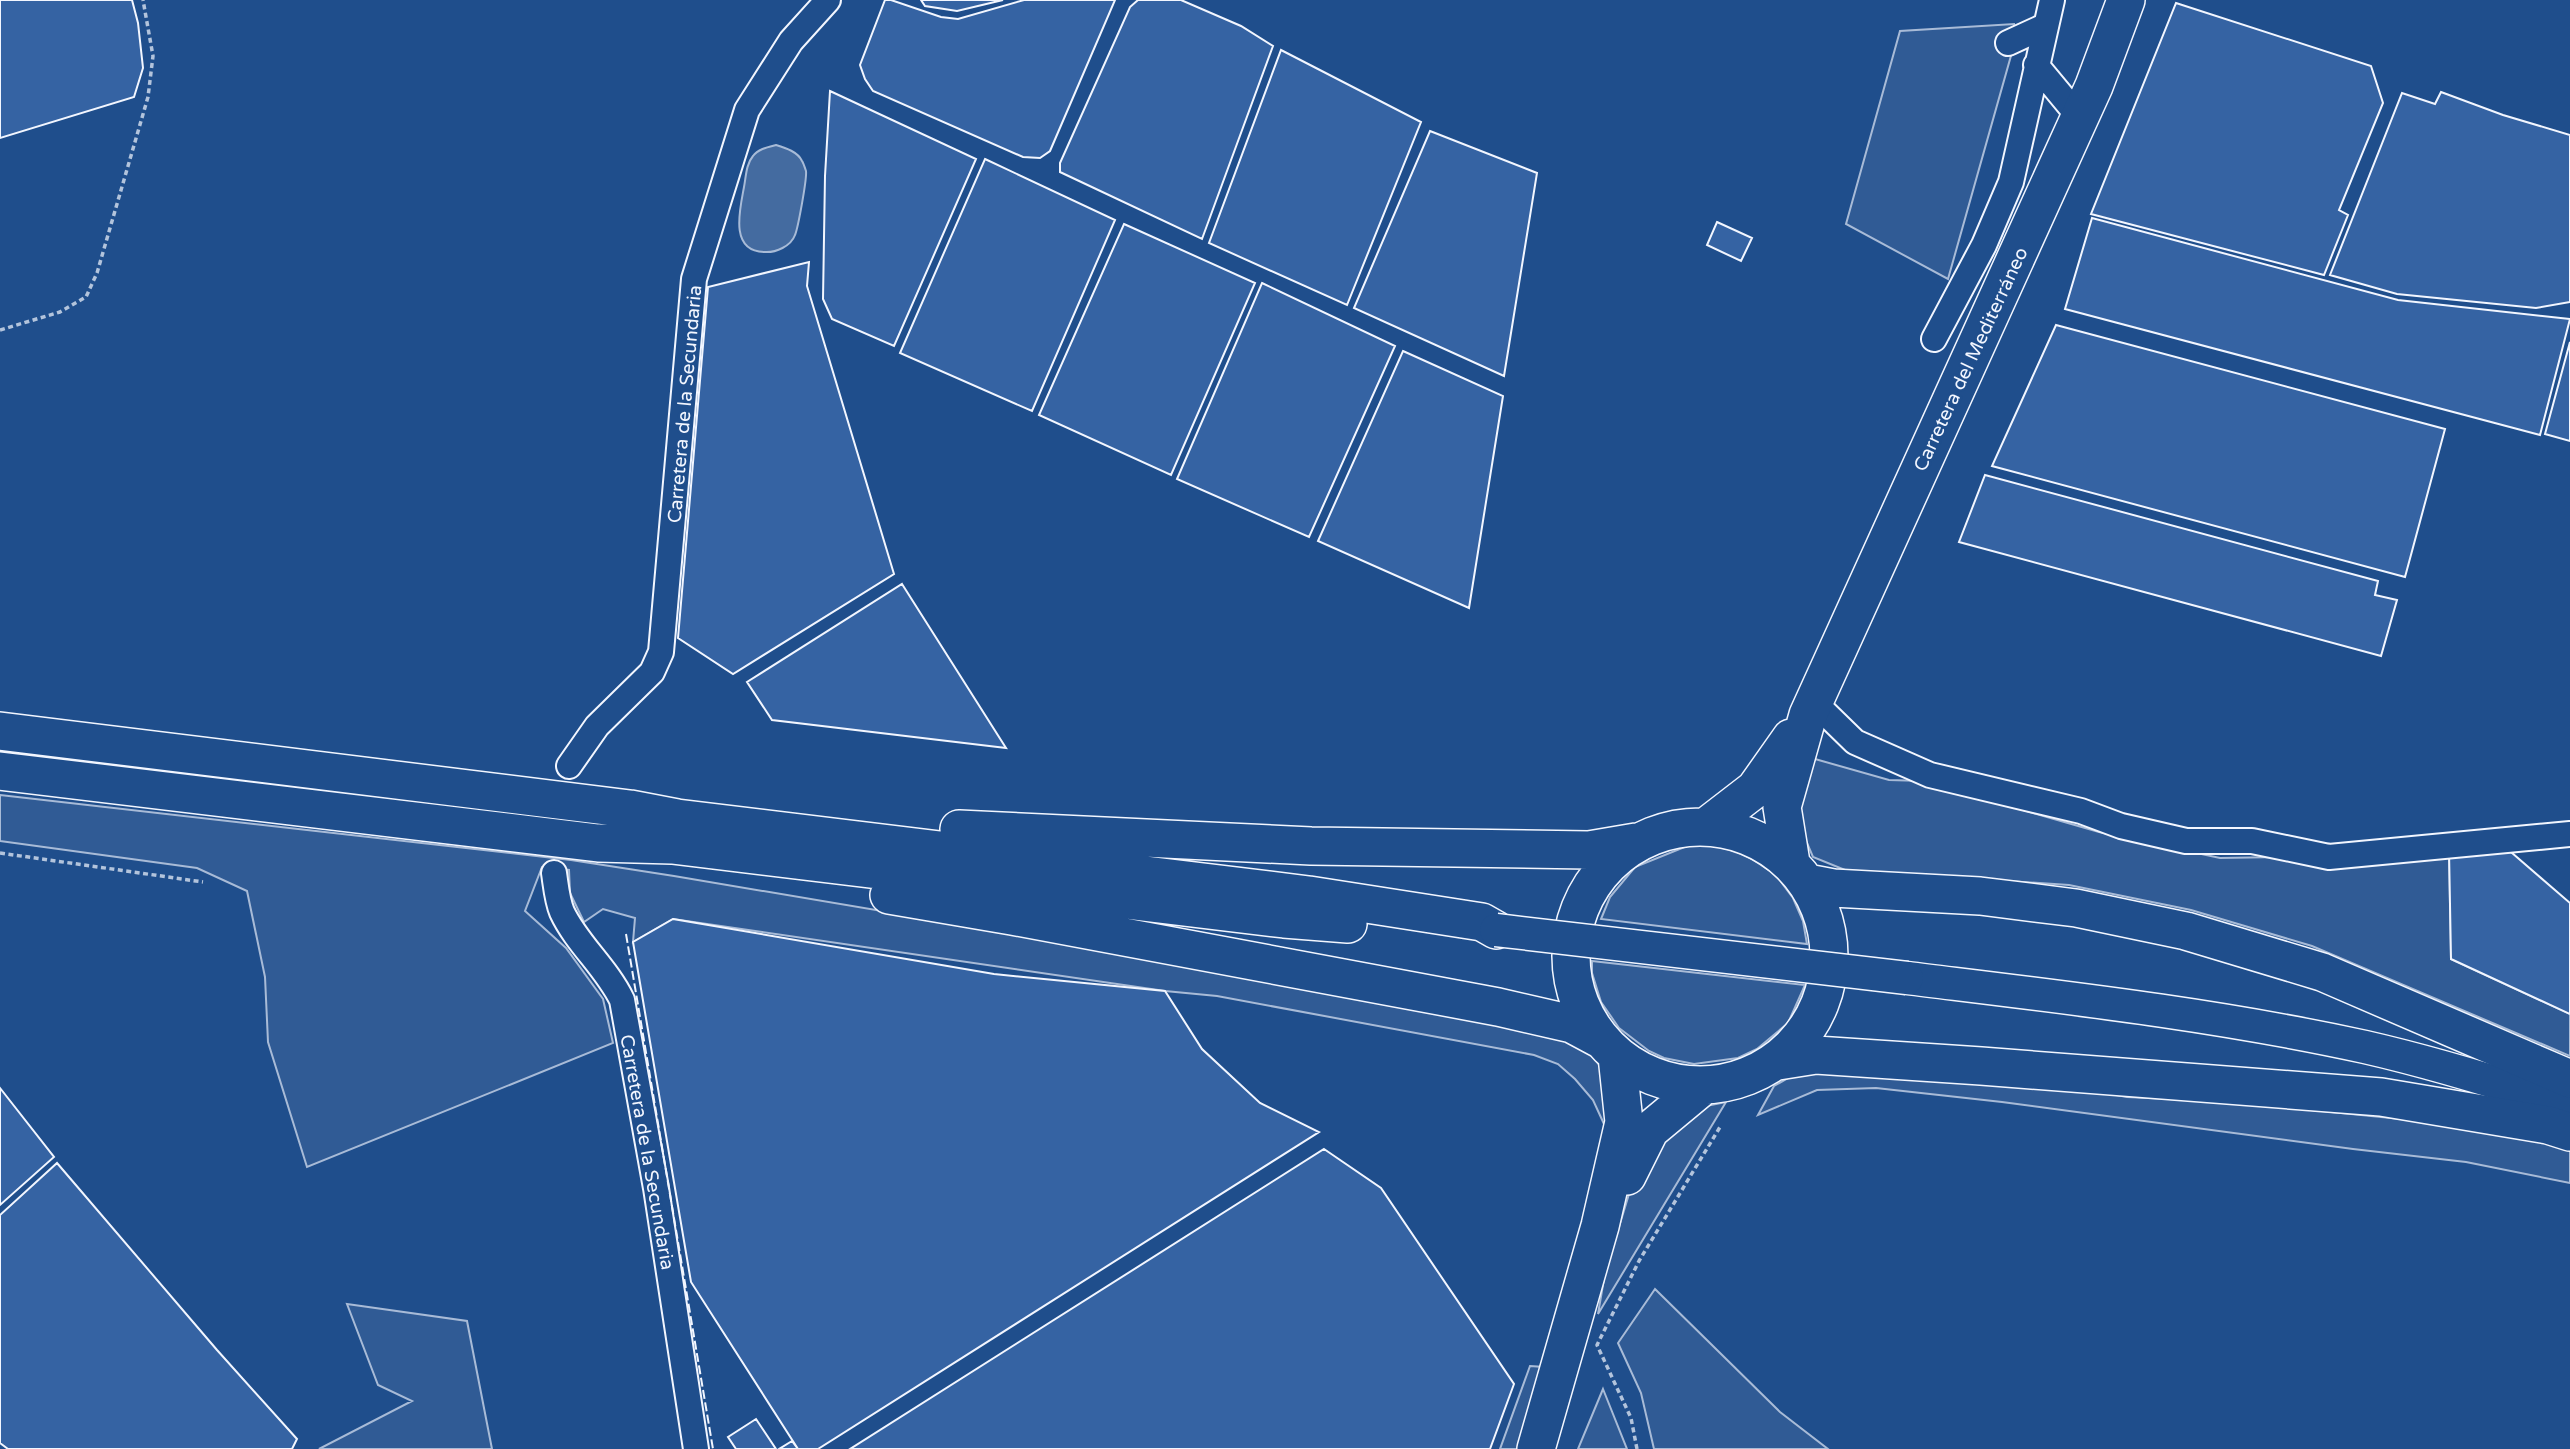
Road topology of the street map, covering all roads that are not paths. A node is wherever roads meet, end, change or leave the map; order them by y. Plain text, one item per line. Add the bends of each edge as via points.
1 (828, 0) edge
2 (2052, 0) edge
3 (2126, 0) edge
4 (2045, 26) junction
5 (2008, 43) dead end
6 (2036, 65) junction
7 (2080, 118) junction
8 (1934, 339) dead end
9 (1811, 708) junction
10 (0, 732) edge
11 (569, 766) dead end
12 (0, 771) edge
13 (630, 809) junction
14 (1707, 826) junction
15 (2570, 834) edge
16 (1636, 842) junction
17 (598, 843) junction
18 (554, 873) dead end
19 (1799, 873) junction
20 (1496, 930) junction
21 (1609, 1047) junction
22 (1778, 1061) junction
23 (2570, 1079) edge
24 (1703, 1086) junction
25 (2570, 1106) edge
26 (2570, 1132) edge
27 (1600, 1226) junction
28 (696, 1449) edge
29 (1536, 1449) edge

1 - 11 street, Carretera de la Secundaria via 791,41 747,110 694,279 661,652 652,672 597,726
2 - 4 street
3 - 7 highway, Carretera del Mediterráneo
4 - 5 street
4 - 6 street
6 - 7 street
6 - 8 street via 2011,182
7 - 9 highway, Carretera del Mediterráneo
9 - 14 highway, Carretera del Mediterráneo via 1755,789
9 - 15 street via 1855,742 1930,775 2186,841 2252,841 2329,857
9 - 19 highway, Carretera del Mediterráneo via 1782,807
10 - 13 highway
12 - 17 highway
13 - 16 highway via 675,806 1065,836 1311,846 1589,850
13 - 20 highway via 1309,895 1482,922
14 - 16 highway via 1670,829
14 - 19 highway via 1737,831 1766,844
16 - 21 highway via 1606,866 1584,896 1572,932 1571,970 1581,1006
17 - 20 highway via 672,845 1284,919 1481,934
17 - 21 highway via 1498,1007 1572,1024
18 - 28 street, Carretera de la Secundaria via 561,909 622,1000
19 - 22 highway via 1825,919 1830,958 1824,997 1805,1033
19 - 23 highway via 1833,888 1980,896 2062,906 2186,931 2322,972
20 - 25 main road, bridge via 2247,1024 2367,1048
21 - 24 highway via 1643,1073 1672,1083
21 - 27 highway via 1625,1122
22 - 24 highway via 1742,1079
22 - 26 highway via 1816,1055 2381,1097
24 - 27 highway via 1650,1130
27 - 29 highway

